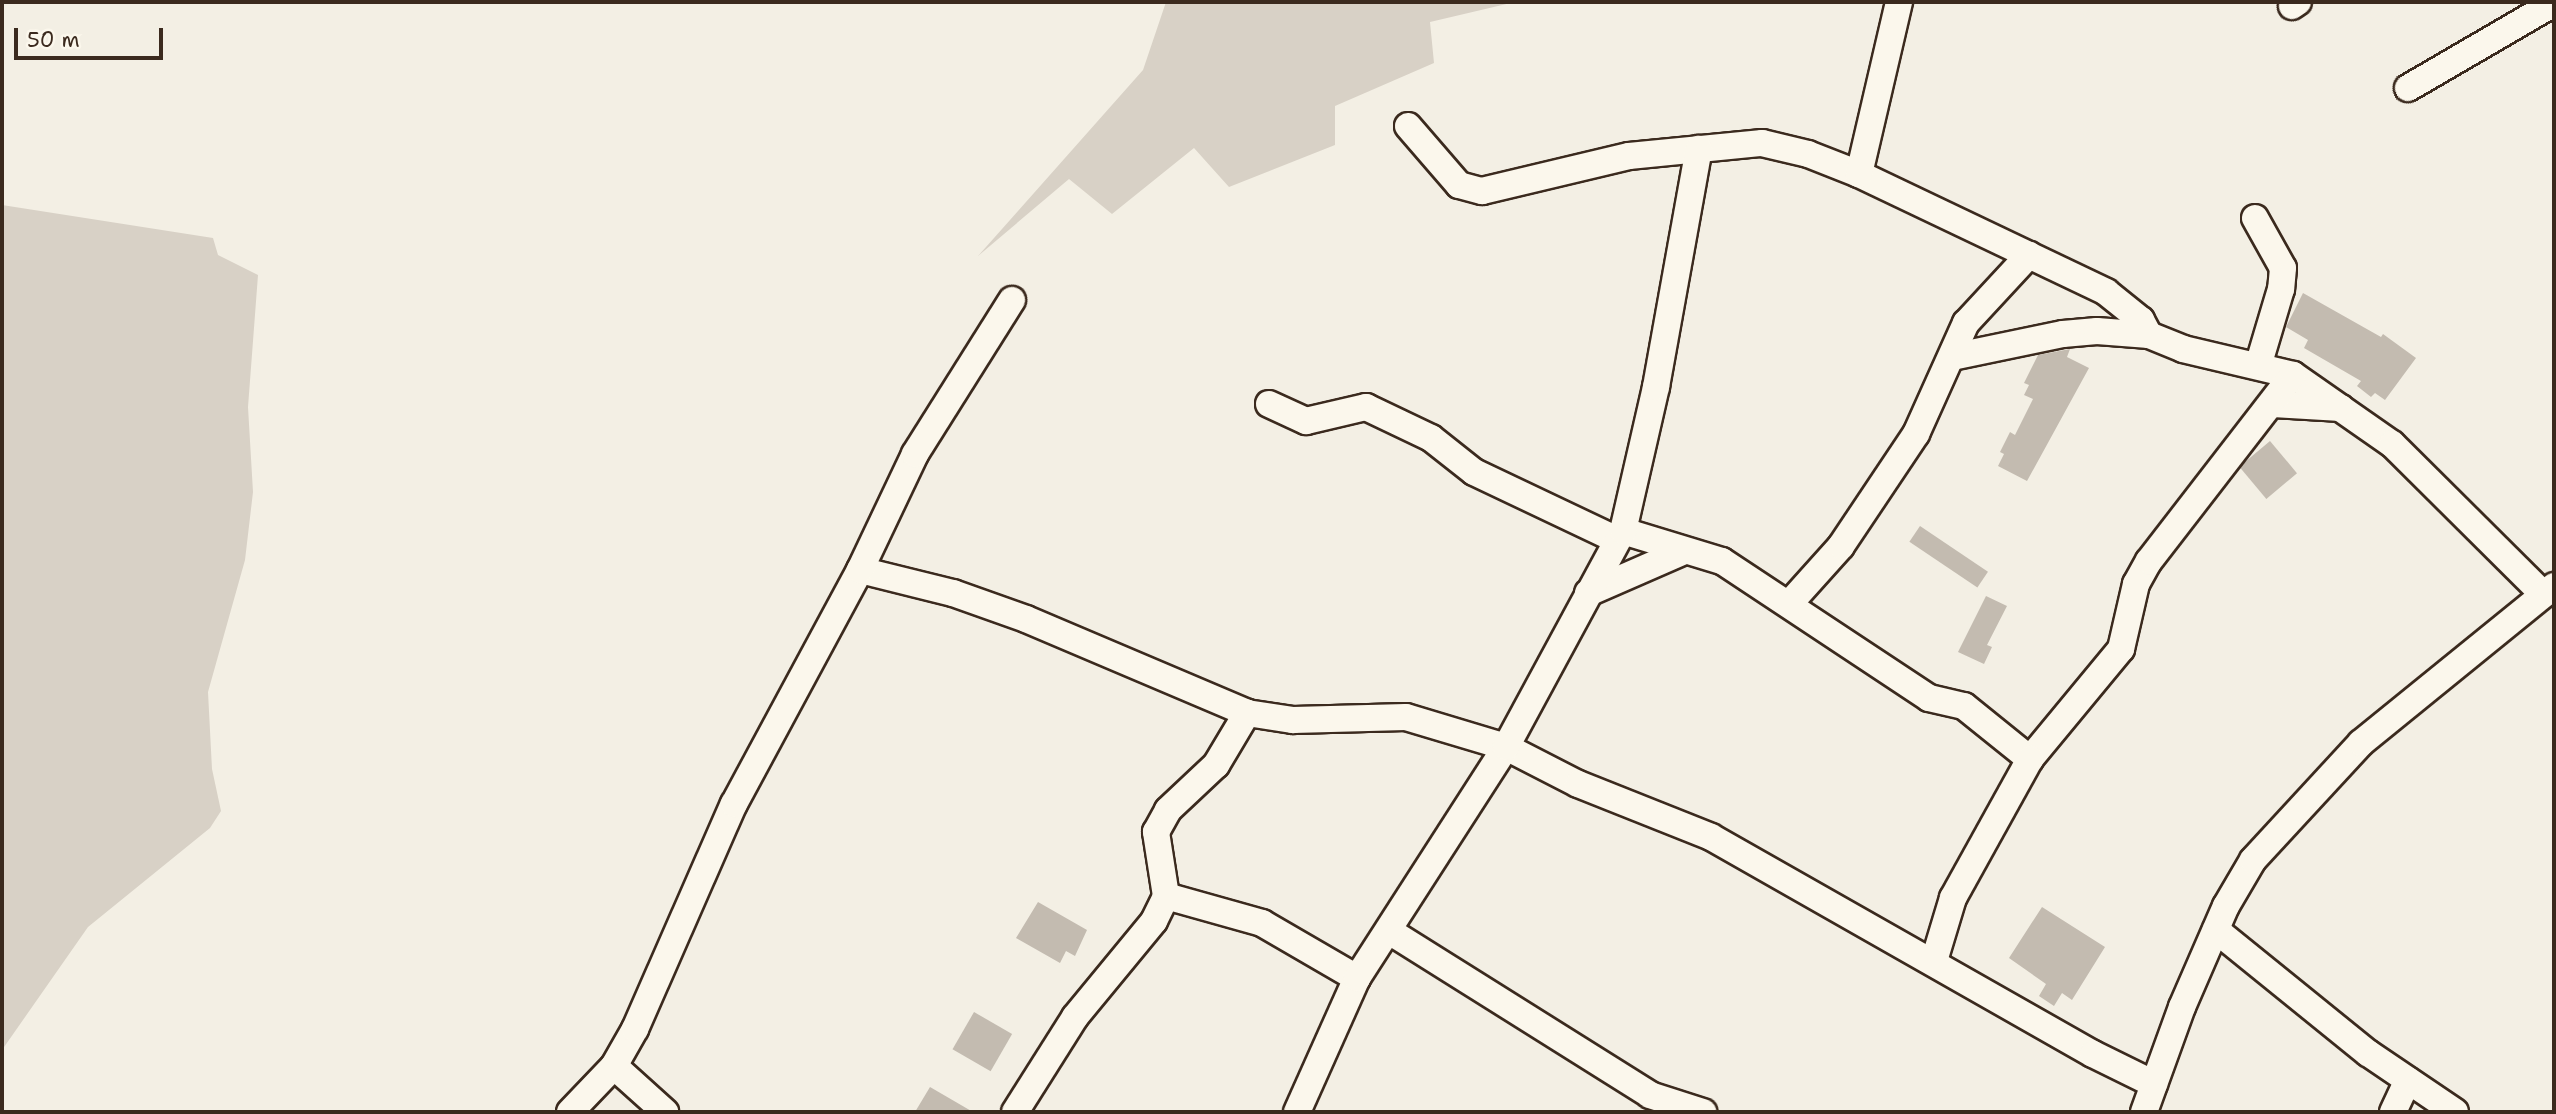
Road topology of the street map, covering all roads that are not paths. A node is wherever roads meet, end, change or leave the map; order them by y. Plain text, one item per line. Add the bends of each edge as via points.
1 (1899, 2) edge
2 (2554, 3) edge
3 (2408, 88) dead end
4 (1408, 126) dead end
5 (1699, 149) junction
6 (1859, 174) junction
7 (2255, 218) dead end
8 (2029, 255) junction
9 (1012, 300) dead end
10 (2149, 335) junction
11 (1952, 356) junction
12 (2258, 366) junction
13 (2293, 375) junction
14 (1269, 404) dead end
15 (2273, 404) junction
16 (2341, 408) junction
17 (1620, 536) junction
18 (1684, 551) junction
19 (860, 570) junction
20 (2549, 590) edge
21 (1588, 593) junction
22 (1789, 604) junction
23 (1247, 713) junction
24 (1506, 747) junction
25 (2030, 760) junction
26 (1166, 896) junction
27 (1390, 930) junction
28 (2216, 930) junction
29 (1934, 961) junction
30 (1357, 978) junction
31 (614, 1066) junction
32 (2408, 1080) junction
33 (2154, 1084) junction
34 (570, 1112) edge
35 (665, 1112) edge
36 (1015, 1112) edge
37 (1297, 1112) edge
38 (1703, 1112) edge
39 (2144, 1112) edge
40 (2393, 1112) edge
41 (2455, 1112) edge

1 - 6 street
2 - 3 street
4 - 5 street via 1459,185 1482,191 1629,156
5 - 6 street via 1762,144 1808,154
5 - 17 street via 1656,387
6 - 8 street
7 - 12 street via 2283,268
8 - 10 street via 2106,292 2141,320
8 - 11 street via 1966,323
9 - 19 street via 915,454
10 - 11 street via 2063,334
10 - 12 street via 2183,349
11 - 22 street via 1916,434 1840,546
12 - 13 street
13 - 15 street
13 - 16 street
14 - 17 street via 1306,421 1366,407 1431,438 1474,472
15 - 16 street
15 - 25 street via 2149,561 2136,584 2122,649
16 - 20 street via 2392,444
17 - 18 street
17 - 21 street
18 - 21 street
18 - 22 street via 1722,561
19 - 23 street via 953,593 1026,619
19 - 31 street via 734,804 665,964
20 - 28 street via 2361,743 2290,815 2253,860
21 - 24 street
22 - 25 street via 1929,698 1964,706
23 - 24 street via 1293,720 1406,716
23 - 26 street via 1216,765 1168,810 1156,832
24 - 27 street
24 - 29 street via 1578,784 1710,837
25 - 29 street via 1953,898
26 - 30 street via 1262,923
26 - 36 street via 1154,921 1075,1017
27 - 30 street
27 - 38 street via 1436,964 1650,1095
28 - 32 street
28 - 33 street
29 - 33 street via 2093,1054
30 - 37 street
31 - 34 street
31 - 35 street
32 - 40 street
32 - 41 street
33 - 39 street

